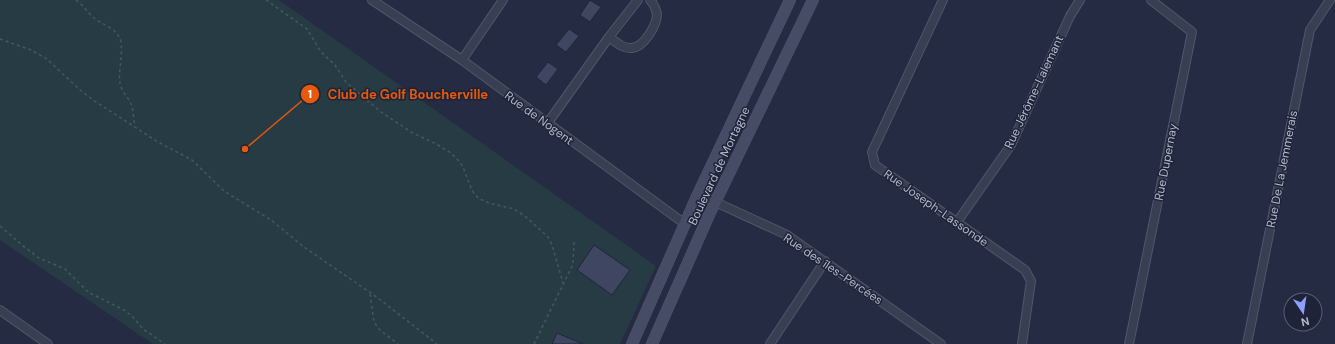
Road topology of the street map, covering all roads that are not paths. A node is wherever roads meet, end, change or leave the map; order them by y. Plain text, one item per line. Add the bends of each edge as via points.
1 (372, 0) edge
2 (502, 0) edge
3 (638, 0) edge
4 (650, 0) edge
5 (790, 0) edge
6 (813, 0) edge
7 (943, 0) edge
8 (1080, 0) edge
9 (1151, 0) edge
10 (1330, 0) edge
11 (609, 37) junction
12 (462, 60) junction
13 (547, 124) junction
14 (698, 194) junction
15 (716, 202) junction
16 (958, 222) junction
17 (685, 224) junction
18 (825, 261) junction
19 (0, 310) edge
20 (48, 344) edge
21 (632, 344) edge
22 (652, 344) edge
23 (770, 344) edge
24 (941, 344) edge
25 (1022, 344) edge
26 (1129, 344) edge
27 (1247, 344) edge

1 - 12 street, Rue de Nogent
2 - 12 street
3 - 11 street
4 - 11 street via 657,14 653,28 644,42 632,48 621,46
5 - 14 main road, Boulevard de Mortagne
6 - 15 main road, Boulevard de Mortagne
7 - 16 street, Rue Joseph-Lassonde via 872,152 875,165
8 - 16 street, Rue Jérôme-Lalemant via 1070,16 1011,145
9 - 26 street, Rue Dupernay via 1192,32
10 - 27 street, Rue De La Jemmerais via 1310,30
11 - 13 street
12 - 13 street, Rue de Nogent
13 - 17 street, Rue de Nogent
14 - 15 street, Rue des îles-Percées
14 - 17 main road, Boulevard de Mortagne
15 - 18 street, Rue des îles-Percées via 787,235
15 - 22 main road, Boulevard de Mortagne
16 - 25 street, Rue Joseph-Lassonde via 1025,270 1031,281
17 - 21 main road, Boulevard de Mortagne
18 - 23 street
18 - 24 street, Rue des îles-Percées
19 - 20 street

